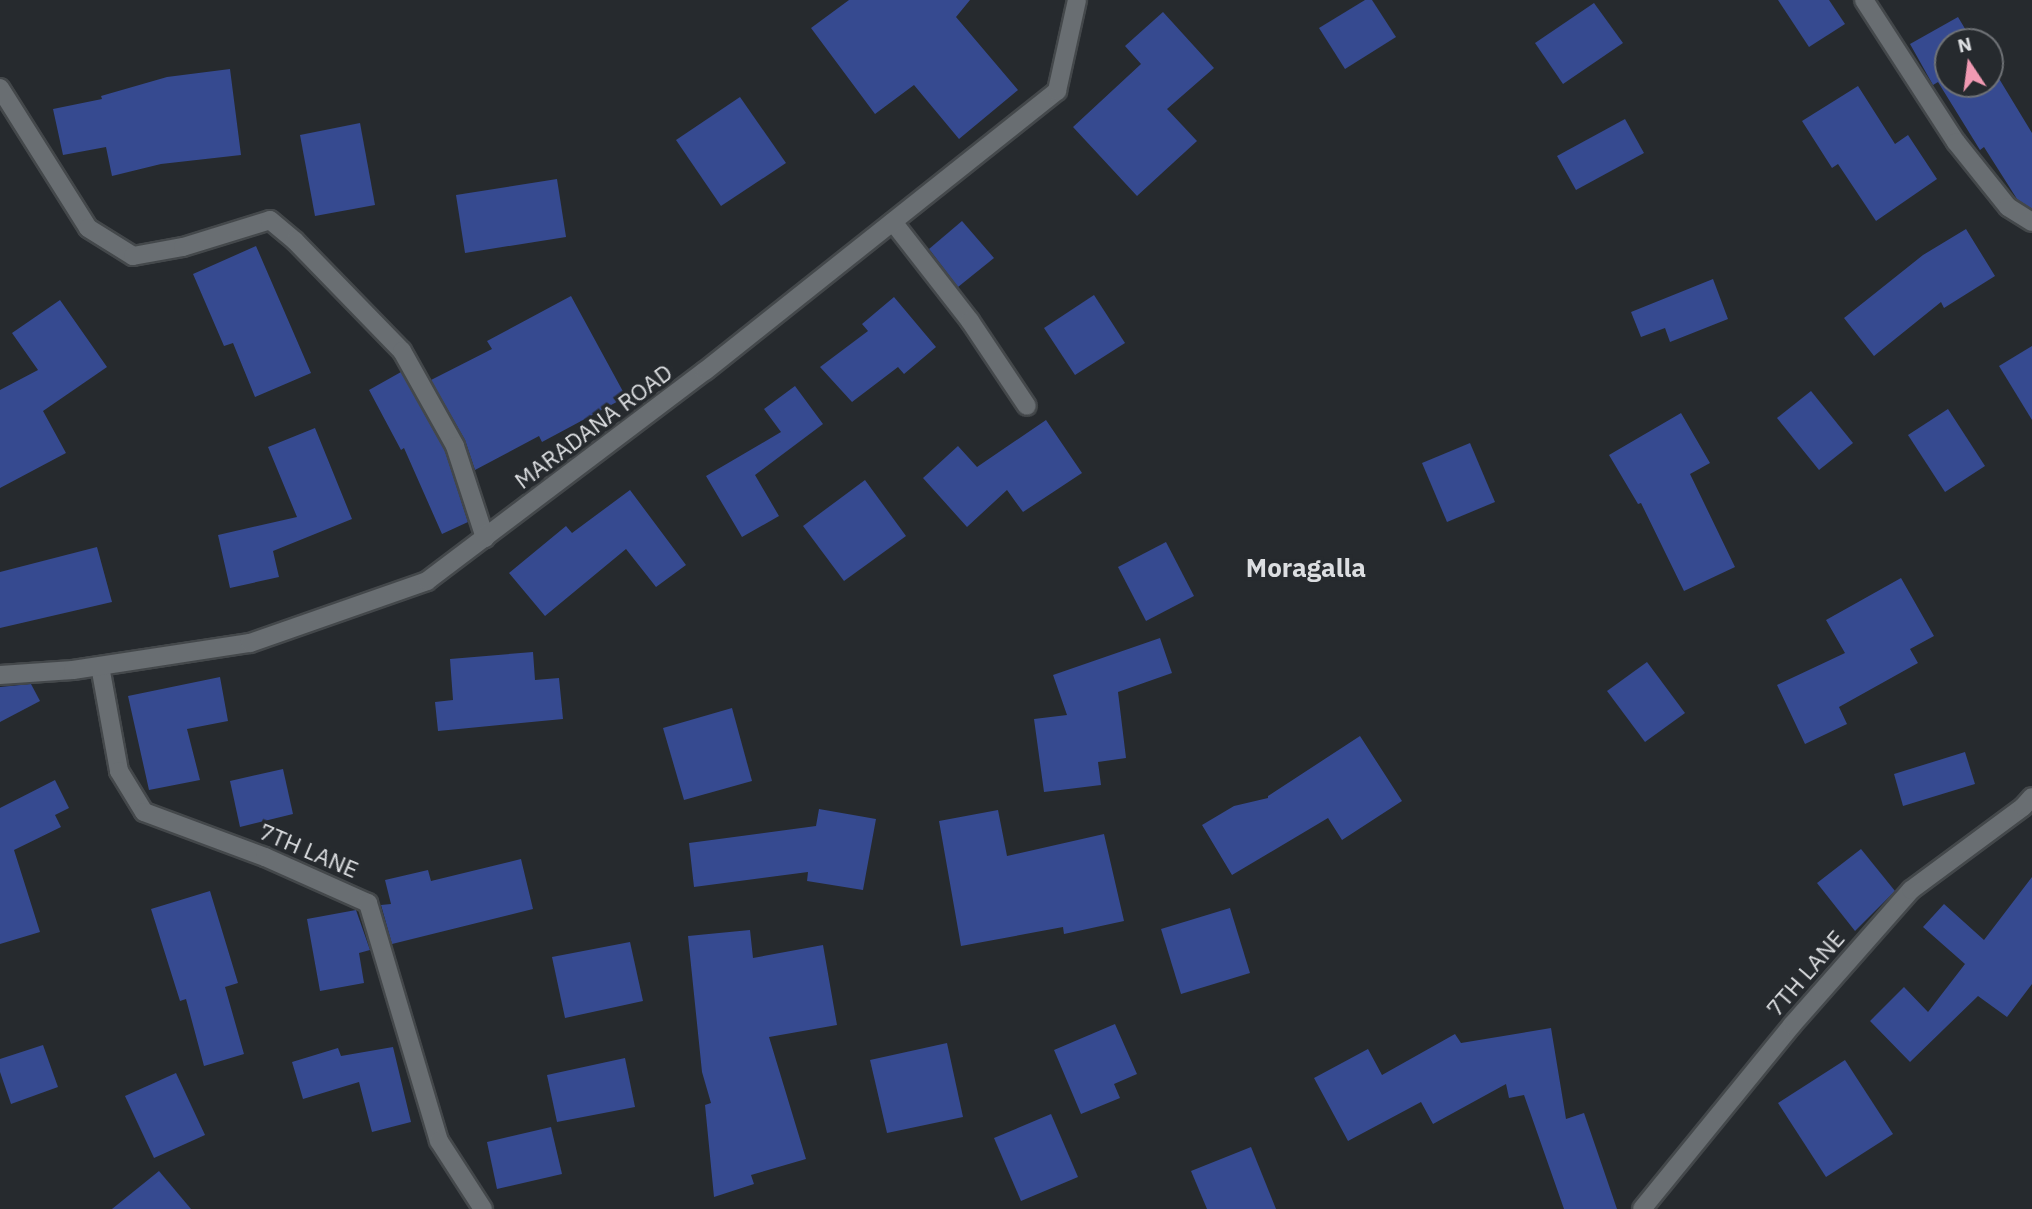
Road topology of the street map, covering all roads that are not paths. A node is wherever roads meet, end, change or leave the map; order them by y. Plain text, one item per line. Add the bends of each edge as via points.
1 (1077, 0) edge
2 (1864, 0) edge
3 (0, 88) edge
4 (893, 222) junction
5 (2032, 222) edge
6 (1027, 406) dead end
7 (485, 538) junction
8 (100, 666) junction
9 (0, 675) edge
10 (2032, 797) edge
11 (483, 1209) edge
12 (1642, 1209) edge

1 - 4 street, MARADANA ROAD via 1057,91
2 - 5 street via 1956,142 2008,207
3 - 7 street via 88,228 133,256 183,247 270,220 295,241 402,351 455,446
4 - 6 street via 970,321
4 - 7 street, MARADANA ROAD
7 - 8 street, MARADANA ROAD via 427,582 250,643
8 - 9 street, MARADANA ROAD
8 - 11 street, 7TH LANE via 119,771 144,812 265,857 368,903 439,1141
10 - 12 street, 7TH LANE via 1911,890 1792,1025

